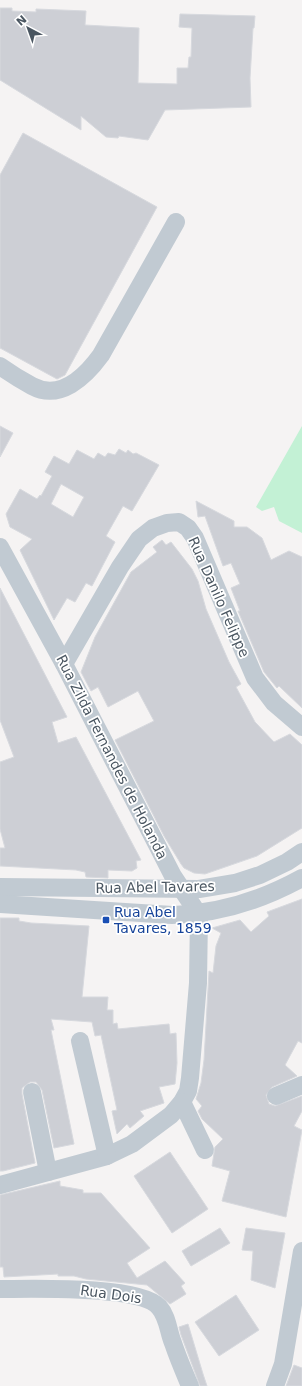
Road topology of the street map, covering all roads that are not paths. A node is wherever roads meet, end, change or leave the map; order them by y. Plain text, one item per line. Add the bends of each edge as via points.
1 (176, 222) dead end
2 (0, 366) edge
3 (0, 547) edge
4 (64, 664) junction
5 (302, 727) edge
6 (302, 852) edge
7 (302, 878) edge
8 (0, 887) edge
9 (182, 889) junction
10 (0, 904) edge
11 (199, 914) junction
12 (80, 1041) dead end
13 (302, 1084) edge
14 (32, 1092) dead end
15 (276, 1096) dead end
16 (182, 1102) junction
17 (205, 1150) dead end
18 (107, 1156) junction
19 (48, 1172) junction
20 (0, 1185) edge
21 (302, 1251) edge
22 (0, 1289) edge
23 (190, 1386) edge
24 (275, 1386) edge

1 - 2 street via 101,355 85,375 65,388 54,391 42,390
3 - 4 street, Rua Zilda Fernandes de Holanda
4 - 5 street, Rua Danilo Felippe via 139,539 152,528 179,522 188,528 195,538 255,678 274,703
4 - 9 street, Rua Zilda Fernandes de Holanda
6 - 9 street, Rua Abel Tavares via 260,875 234,883
7 - 11 street, Rua Abel Tavares via 250,902
8 - 9 street, Rua Abel Tavares
9 - 11 street, Rua Zilda Fernandes de Holanda
10 - 11 street, Rua Abel Tavares via 172,915
11 - 16 street via 198,983 193,1048 188,1091
12 - 18 street
13 - 15 street
14 - 19 street
16 - 17 street
16 - 18 street via 171,1115 132,1144
18 - 19 street
19 - 20 street
21 - 24 street via 284,1357
22 - 23 street, Rua Dois via 70,1289 148,1299 158,1306 165,1316 172,1342

